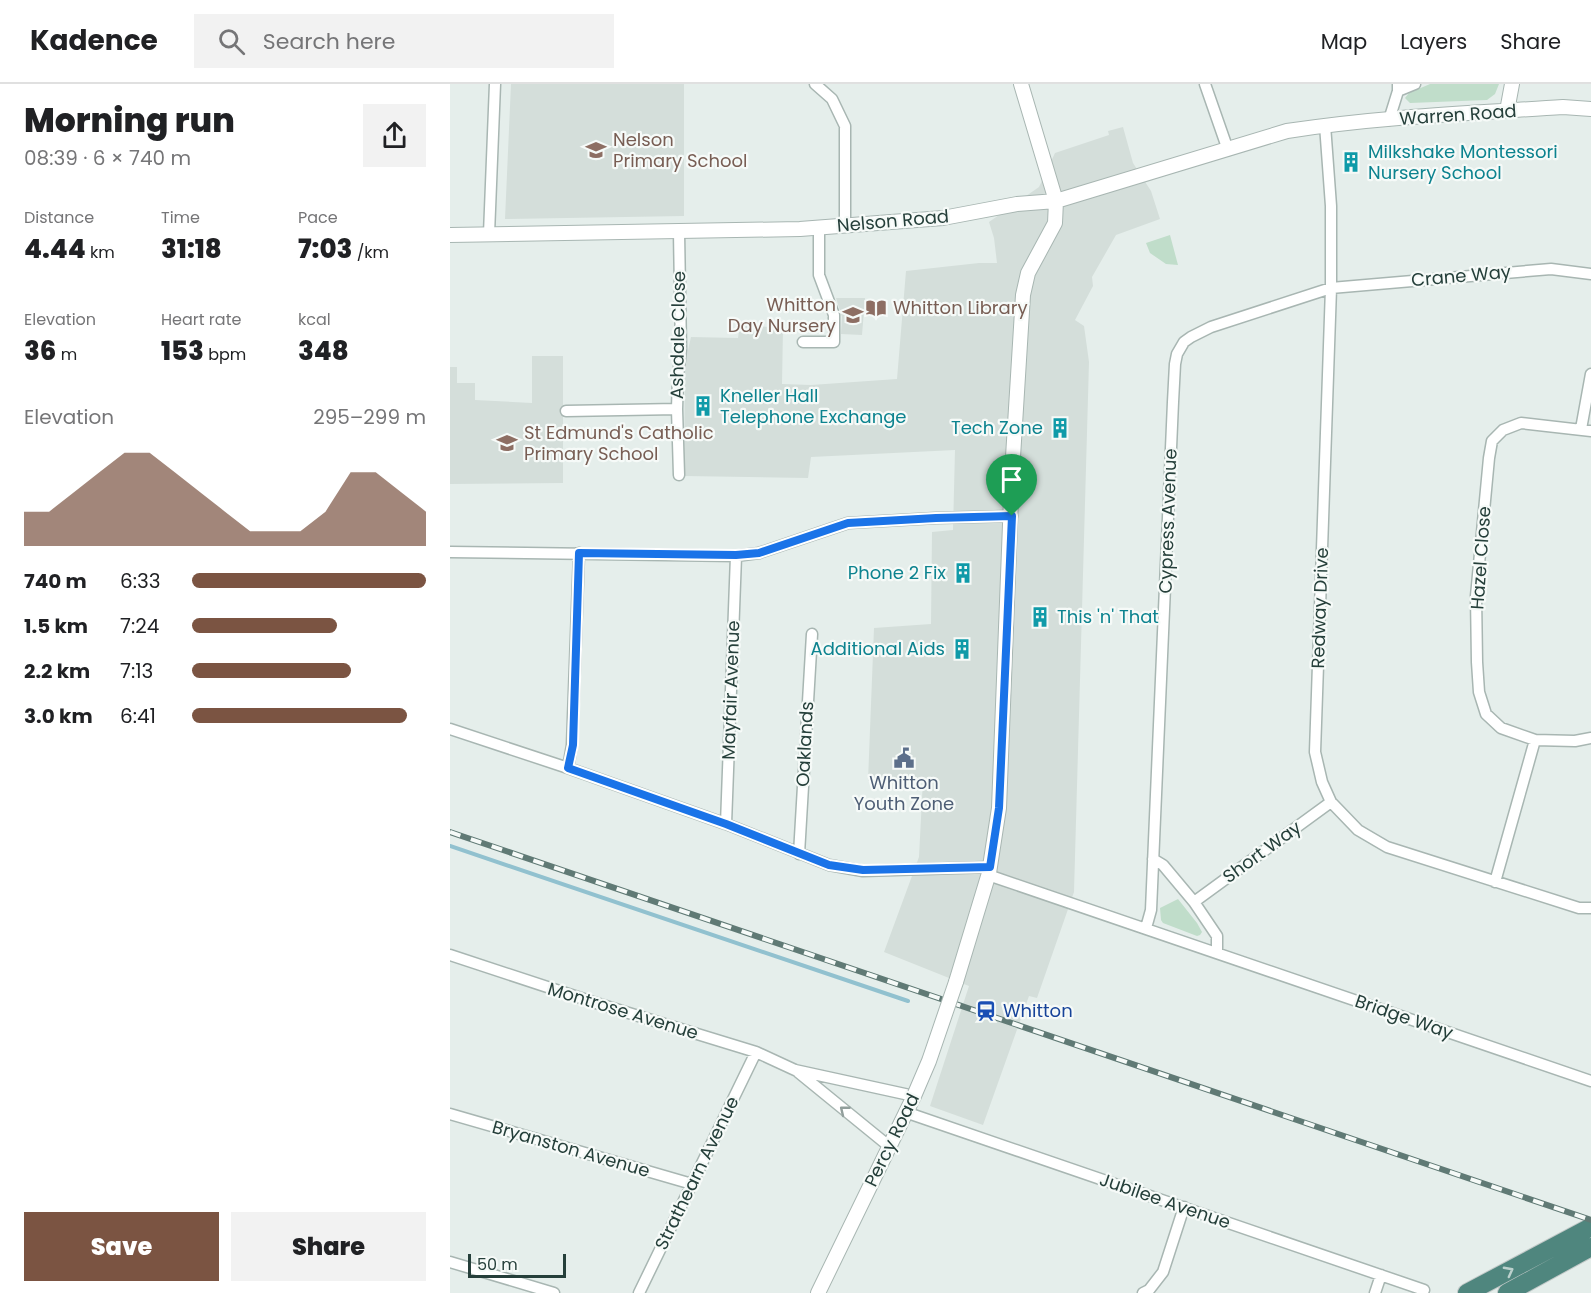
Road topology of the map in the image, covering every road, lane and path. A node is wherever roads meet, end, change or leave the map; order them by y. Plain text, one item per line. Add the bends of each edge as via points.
1 (495, 84) edge
2 (815, 84) edge
3 (1021, 84) edge
4 (1205, 84) edge
5 (1415, 84) edge
6 (1512, 84) edge
7 (1398, 88) edge
8 (1591, 109) edge
9 (1507, 111) junction
10 (1389, 120) junction
11 (1325, 125) junction
12 (1228, 150) junction
13 (1056, 201) junction
14 (845, 225) junction
15 (819, 228) junction
16 (679, 231) junction
17 (489, 234) junction
18 (450, 235) edge
19 (1591, 274) edge
20 (1331, 288) junction
21 (803, 342) dead end
22 (1591, 374) edge
23 (677, 409) junction
24 (566, 411) dead end
25 (1586, 430) edge
26 (679, 475) dead end
27 (1012, 516) junction
28 (450, 552) edge
29 (579, 553) junction
30 (736, 555) junction
31 (812, 634) dead end
32 (450, 729) edge
33 (1591, 738) edge
34 (1535, 740) junction
35 (568, 768) junction
36 (1331, 802) junction
37 (726, 824) junction
38 (799, 854) junction
39 (1153, 859) junction
40 (989, 871) junction
41 (1494, 882) junction
42 (1194, 902) junction
43 (1591, 908) edge
44 (1146, 928) junction
45 (1217, 953) junction
46 (450, 955) edge
47 (756, 1052) junction
48 (795, 1070) junction
49 (1591, 1081) edge
50 (914, 1096) junction
51 (905, 1112) junction
52 (450, 1114) edge
53 (890, 1147) junction
54 (692, 1184) junction
55 (1184, 1207) junction
56 (1591, 1227) edge
57 (1591, 1247) edge
58 (450, 1262) edge
59 (1382, 1275) junction
60 (1524, 1288) edge
61 (1424, 1290) dead end
62 (554, 1293) edge
63 (639, 1293) edge
64 (818, 1293) edge
65 (1143, 1293) edge
66 (1375, 1293) edge
67 (1467, 1293) edge
68 (1507, 1293) edge

1 - 17 street
2 - 14 street via 831,99 845,126
3 - 13 street
4 - 12 street
5 - 7 street
6 - 9 street
7 - 10 street
8 - 9 street, Warren Road
9 - 10 street, Warren Road
10 - 11 street, Warren Road
11 - 12 street, Nelson Road via 1287,131
11 - 20 street, Redway Drive via 1332,206
12 - 13 street, Nelson Road
13 - 14 street, Nelson Road via 943,218
13 - 27 street, Percy Road via 1055,223 1028,273 1023,295
14 - 15 street, Nelson Road
15 - 16 street, Nelson Road
15 - 21 street via 819,275 834,315 834,342
16 - 17 street, Nelson Road
16 - 23 street, Ashdale Close via 681,350
17 - 18 street, Nelson Road
19 - 20 street, Crane Way via 1529,270
20 - 36 street, Redway Drive via 1315,752
20 - 39 street, Cypress Avenue via 1211,327 1191,337 1177,354
22 - 25 street, Hazel Close
23 - 24 street
23 - 26 street, Ashdale Close
25 - 34 street, Hazel Close via 1521,423 1503,430 1492,441 1489,458 1476,596 1479,692 1486,714 1501,728
27 - 30 street via 848,523 759,553
27 - 40 street, Percy Road via 999,808
28 - 29 street
29 - 30 street
29 - 35 street via 573,745
30 - 37 street, Mayfair Avenue
31 - 38 street, Oaklands
32 - 35 street, Bridge Way
33 - 34 street, Hazel Close
34 - 41 street
35 - 37 street, Bridge Way
36 - 41 street, Redway Drive via 1358,830 1387,847
36 - 42 street, Short Way
37 - 38 street, Bridge Way
38 - 40 street, Bridge Way via 829,865 863,870
39 - 42 street via 1163,865
39 - 44 street, Cypress Avenue via 1151,910
40 - 44 street, Bridge Way
40 - 50 street, Percy Road, bridge via 956,982
41 - 43 street, Redway Drive via 1579,908
42 - 45 street via 1217,936
44 - 45 street, Bridge Way
45 - 49 street, Bridge Way
46 - 47 street, Montrose Avenue
47 - 48 street, Montrose Avenue
47 - 54 street, Strathearn Avenue
48 - 50 street, Montrose Avenue
53 -> 48 street, Montrose Avenue
50 - 51 street, Percy Road
51 - 53 street, Percy Road
51 - 55 street, Jubilee Avenue
52 - 54 street, Bryanston Avenue
53 - 64 street, Percy Road
54 - 63 street, Strathearn Avenue
55 - 59 street, Jubilee Avenue
55 - 65 street via 1163,1272
67 -> 56 highway
57 - 60 highway
58 - 62 street
59 - 61 street, Jubilee Avenue
59 - 66 street
60 - 68 highway

